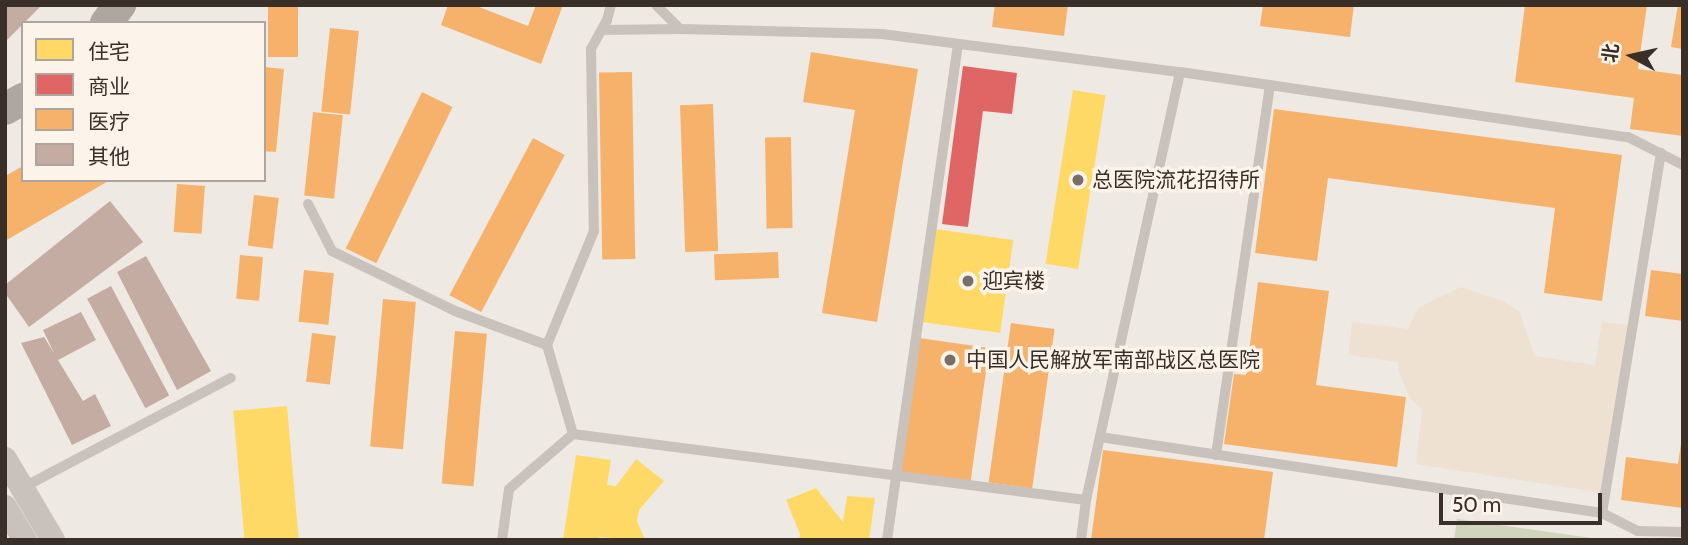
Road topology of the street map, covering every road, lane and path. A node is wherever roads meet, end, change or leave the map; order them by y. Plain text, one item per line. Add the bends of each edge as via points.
1 (120, 5) edge
2 (611, 5) edge
3 (656, 5) edge
4 (108, 21) edge
5 (680, 29) junction
6 (602, 30) junction
7 (958, 44) junction
8 (1180, 72) junction
9 (1270, 85) junction
10 (21, 100) edge
11 (5, 109) edge
12 (1661, 153) junction
13 (1683, 165) edge
14 (308, 204) dead end
15 (547, 345) junction
16 (231, 378) dead end
17 (573, 434) junction
18 (1100, 438) junction
19 (1216, 455) junction
20 (5, 459) edge
21 (896, 475) junction
22 (13, 497) edge
23 (1086, 500) junction
24 (1602, 513) junction
25 (1683, 532) edge
26 (24, 540) edge
27 (53, 540) edge
28 (502, 540) edge
29 (887, 540) edge
30 (1081, 540) edge

1 - 4 main road
2 - 6 lane
3 - 5 lane
5 - 6 lane
5 - 7 lane via 882,34
6 - 15 lane via 591,49 594,232
7 - 8 lane
7 - 21 lane
8 - 9 lane
8 - 18 lane
9 - 12 lane via 1628,137
9 - 19 lane
10 - 11 main road
12 - 13 lane
12 - 24 lane
14 - 15 lane via 332,251 455,311
15 - 17 lane
16 - 22 lane
17 - 21 lane
17 - 28 lane via 509,489
18 - 19 lane
18 - 23 lane
19 - 24 lane
20 - 22 street
21 - 23 lane
21 - 29 lane
22 - 26 street
22 - 27 street
23 - 30 lane
24 - 25 lane via 1638,531

